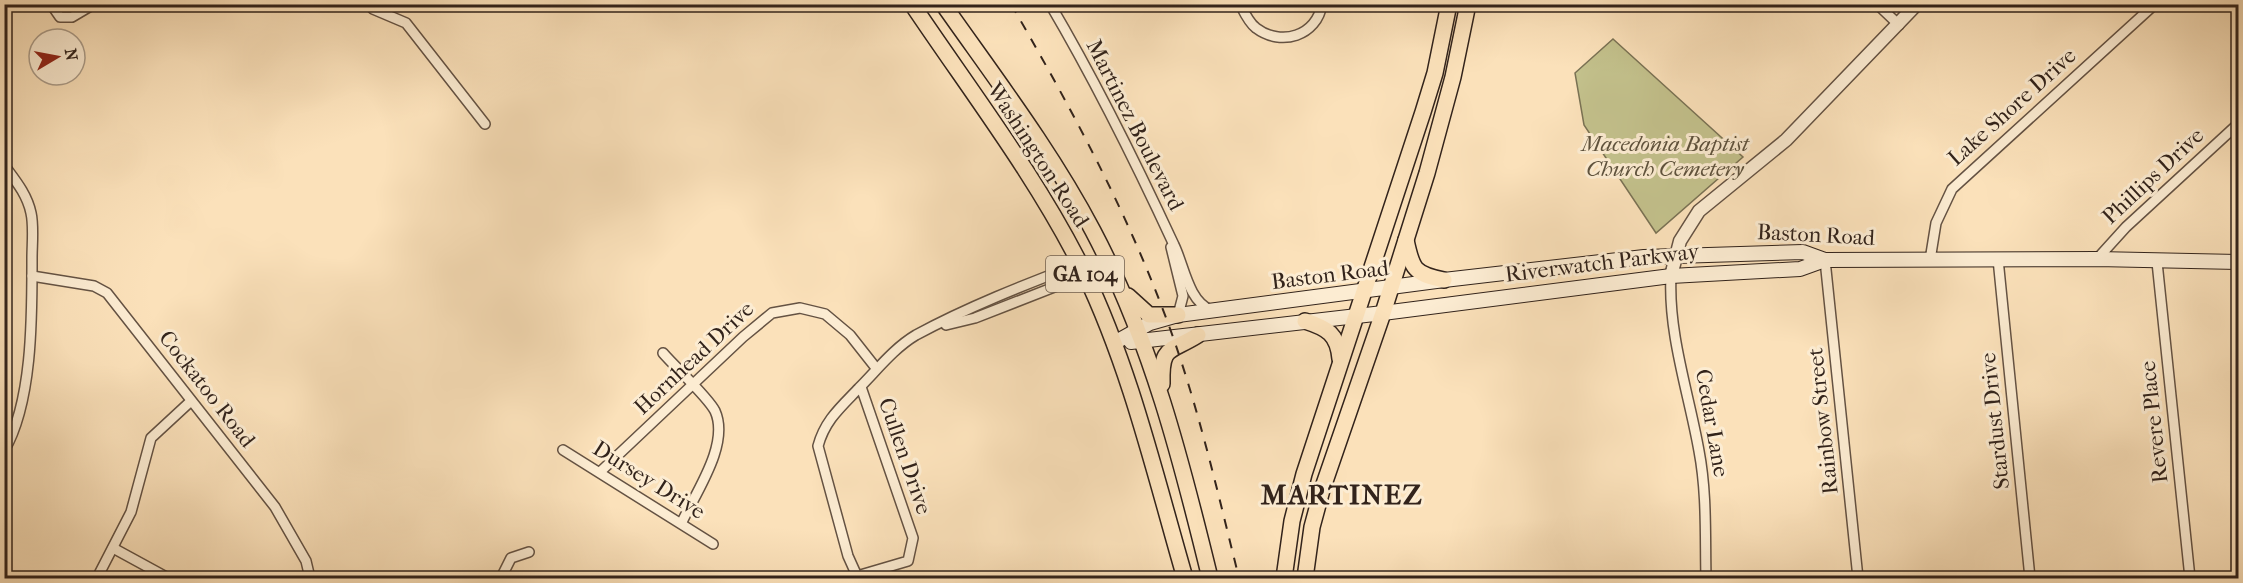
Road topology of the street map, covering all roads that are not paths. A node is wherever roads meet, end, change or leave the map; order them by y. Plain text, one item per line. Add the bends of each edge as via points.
1 (51, 4) edge
2 (94, 4) edge
3 (369, 4) edge
4 (912, 4) edge
5 (943, 4) edge
6 (1050, 4) edge
7 (1240, 4) edge
8 (1322, 4) edge
9 (1449, 4) edge
10 (1468, 4) edge
11 (1876, 4) edge
12 (1917, 4) edge
13 (2155, 4) edge
14 (1899, 25) junction
15 (485, 124) dead end
16 (2238, 124) edge
17 (4, 165) edge
18 (1168, 232) junction
19 (1405, 238) junction
20 (1676, 256) junction
21 (2097, 259) junction
22 (1825, 260) junction
23 (1930, 260) junction
24 (1998, 260) junction
25 (2157, 262) junction
26 (2238, 262) edge
27 (1082, 270) junction
28 (32, 276) junction
29 (1671, 276) junction
30 (1444, 280) junction
31 (1390, 288) junction
32 (1120, 289) junction
33 (1363, 292) junction
34 (1212, 311) junction
35 (1383, 313) junction
36 (1178, 315) junction
37 (1355, 316) junction
38 (1305, 321) junction
39 (1198, 335) junction
40 (1140, 336) junction
41 (1114, 343) junction
42 (663, 353) dead end
43 (1340, 364) junction
44 (876, 368) junction
45 (691, 385) junction
46 (861, 387) junction
47 (1163, 399) junction
48 (191, 401) junction
49 (9, 430) edge
50 (563, 450) dead end
51 (4, 451) edge
52 (600, 472) junction
53 (1299, 491) junction
54 (1320, 497) junction
55 (682, 522) junction
56 (713, 544) dead end
57 (113, 548) junction
58 (529, 552) dead end
59 (98, 579) edge
60 (168, 579) edge
61 (310, 579) edge
62 (501, 579) edge
63 (1185, 579) edge
64 (1210, 579) edge
65 (1284, 579) edge
66 (1305, 579) edge
67 (1706, 579) edge
68 (1858, 579) edge
69 (2030, 579) edge
70 (2190, 579) edge

1 - 2 street via 60,17 72,17
3 - 15 street via 406,23
4 - 27 main road, Washington Road / GA 104 via 1030,177
5 - 32 main road, Washington Road / GA 104 via 1052,161
6 - 18 street, Martinez Boulevard via 1126,143
7 - 8 street via 1256,28 1278,38 1296,36 1312,27
9 - 33 main road via 1426,102
10 - 19 main road via 1443,118
11 - 14 street
12 - 14 street
13 - 23 street, Lake Shore Drive via 1952,189 1936,223
14 - 20 street via 1785,140 1699,211 1680,241
16 - 21 street, Phillips Drive via 2126,227
17 - 28 street via 21,188 31,213
18 - 34 street, Martinez Boulevard via 1198,303
18 - 36 street, Martinez Boulevard via 1183,296
19 - 30 main road via 1411,265 1420,274
19 - 31 main road
20 - 22 main road, Baston Road via 1803,252
20 - 29 street
20 - 30 main road, Baston Road
21 - 24 main road, Baston Road
21 - 25 main road, Baston Road
22 - 23 main road, Baston Road
22 - 29 main road, Riverwatch Parkway via 1800,269
22 - 68 street, Rainbow Street
23 - 24 main road, Baston Road
24 - 69 street, Stardust Drive
25 - 26 main road, Baston Road
25 - 70 street, Revere Place
27 - 41 main road, Washington Road / GA 104
27 - 44 street via 971,308 915,336
28 - 48 street, Cockatoo Road via 94,286 107,293
28 - 49 street via 29,358
29 - 35 main road, Riverwatch Parkway
29 - 67 street, Cedar Lane via 1675,329 1703,474
30 - 31 main road, Baston Road
31 - 33 main road, Baston Road
31 - 35 main road
32 - 36 main road via 1145,313
32 - 40 main road, Washington Road / GA 104
33 - 34 main road, Baston Road
33 - 37 main road
34 - 36 main road, Baston Road
35 - 37 main road, Riverwatch Parkway
35 - 54 main road
36 - 40 main road, Baston Road via 1150,323
37 - 38 main road, Riverwatch Parkway
37 - 43 main road
38 - 39 main road, Riverwatch Parkway
38 - 43 main road via 1324,327 1335,338
39 - 40 main road, Riverwatch Parkway
39 - 47 main road via 1170,348 1163,357
40 - 41 main road, Baston Road
40 - 47 main road, Washington Road / GA 104
41 - 63 main road, Washington Road / GA 104 via 1142,422
42 - 45 street
43 - 53 main road
44 - 45 street, Hornhead Drive via 850,335 825,314 800,308 772,313
44 - 46 street
45 - 52 street, Hornhead Drive
45 - 55 street via 715,410 720,444
46 - 46 street, Cullen Drive via 834,412 822,429 818,446 857,576 908,561 913,538
47 - 64 main road, Washington Road / GA 104
48 - 57 street via 151,438 138,491
48 - 61 street, Cockatoo Road via 275,507 306,561
49 - 51 street
50 - 52 street, Dursey Drive
52 - 55 street, Dursey Drive
53 - 54 main road
53 - 65 main road
54 - 66 main road
55 - 56 street, Dursey Drive
57 - 59 street
57 - 60 street
58 - 62 street via 511,558

